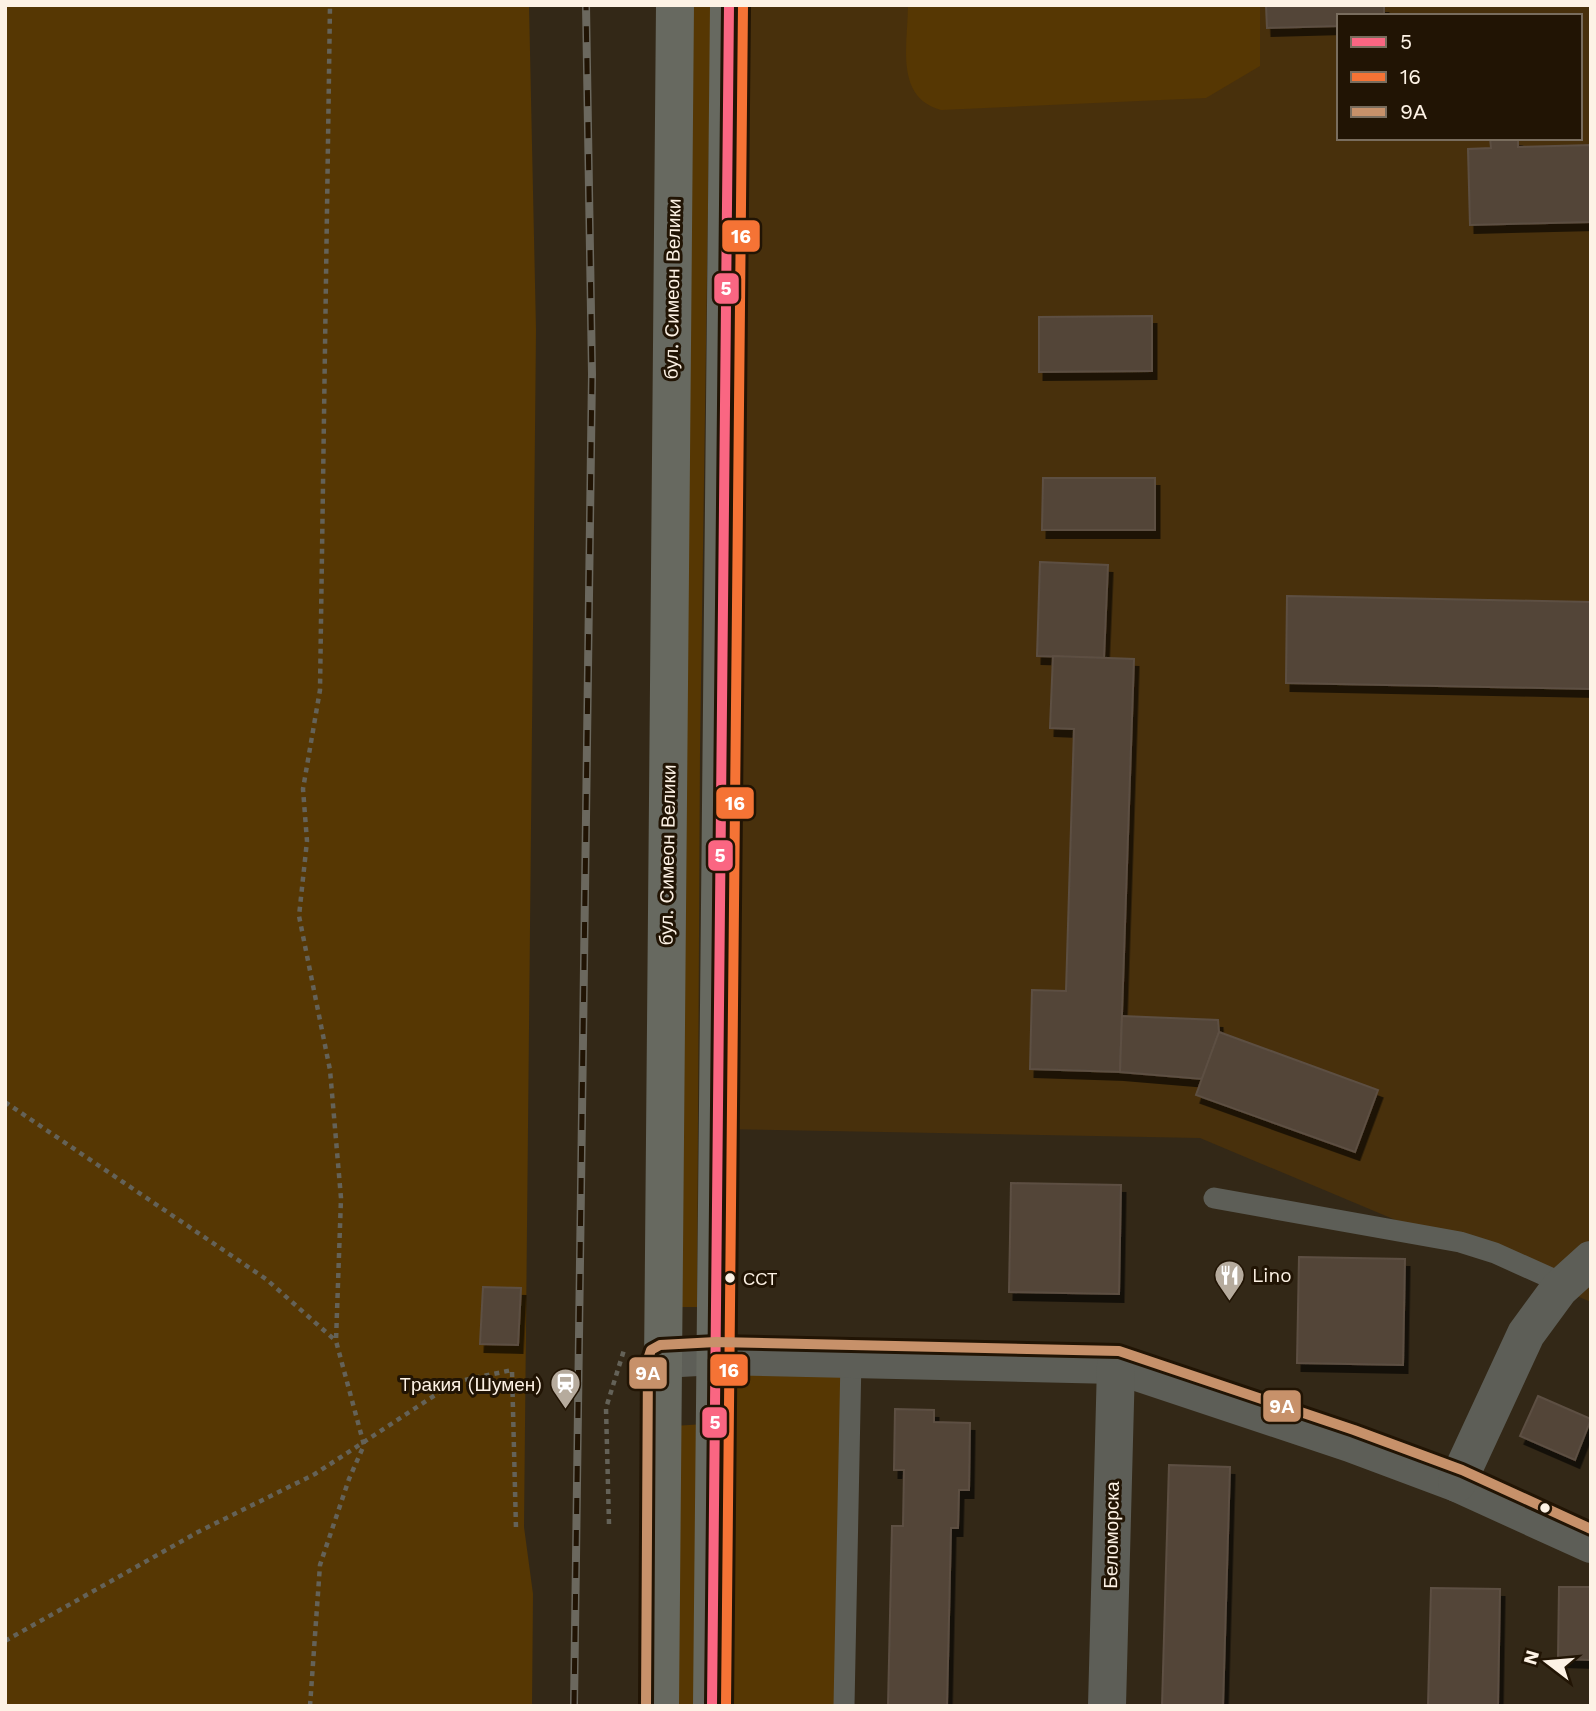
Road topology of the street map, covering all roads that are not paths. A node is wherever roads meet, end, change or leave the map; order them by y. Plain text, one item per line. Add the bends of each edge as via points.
1 (675, 5) edge
2 (729, 5) edge
3 (1214, 1198) dead end
4 (1577, 1272) edge
5 (716, 1356) junction
6 (662, 1359) junction
7 (851, 1359) junction
8 (1116, 1365) junction
9 (1457, 1483) junction
10 (1591, 1544) edge
11 (660, 1706) edge
12 (712, 1706) edge
13 (844, 1706) edge
14 (1107, 1706) edge

1 - 6 main road, бул. Симеон Велики
2 - 5 main road
3 - 4 lane via 1460,1242
4 - 9 street via 1526,1334
5 - 6 street
5 - 7 street
5 - 12 main road
6 - 11 main road, бул. Симеон Велики
7 - 8 street
7 - 13 lane
8 - 9 street
8 - 14 street, Беломорска
9 - 10 street

